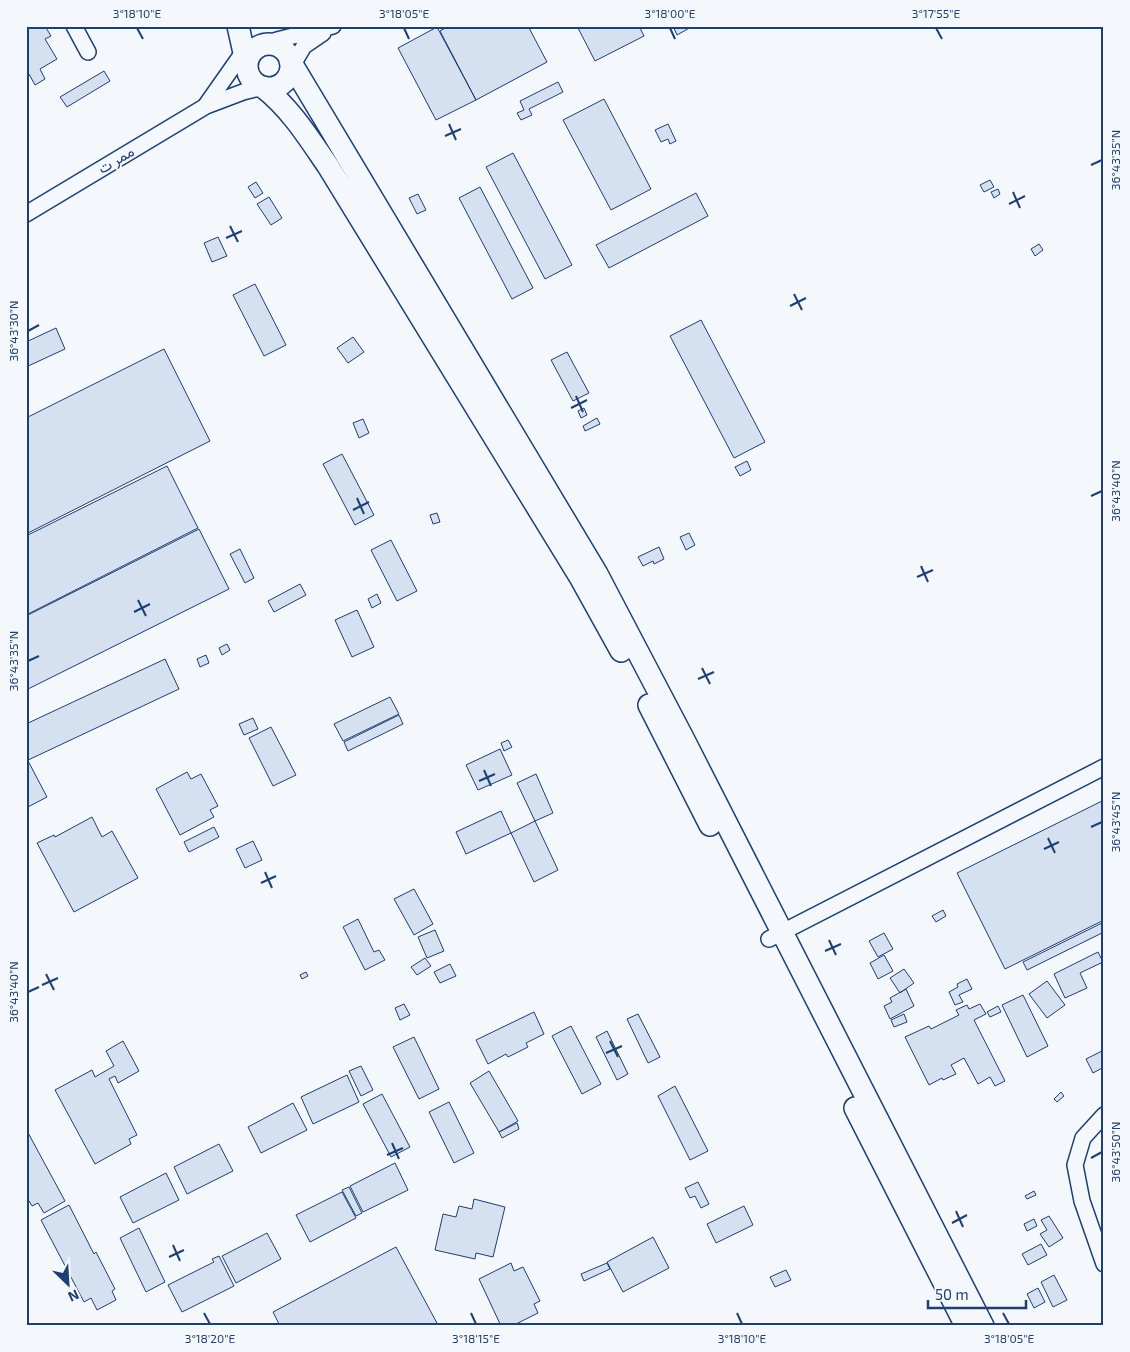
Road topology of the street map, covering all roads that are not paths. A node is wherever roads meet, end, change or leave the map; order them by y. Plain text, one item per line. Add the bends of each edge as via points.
1 (74, 26) edge
2 (238, 26) edge
3 (333, 26) edge
4 (88, 52) dead end
5 (272, 52) edge
6 (263, 87) junction
7 (206, 106) junction
8 (26, 214) edge
9 (1104, 767) edge
10 (775, 936) junction
11 (1104, 1115) edge
12 (1104, 1264) edge
13 (966, 1326) edge
14 (983, 1326) edge

1 - 4 street
2 - 5 highway
3 - 5 street
3 - 5 street, ممر ت via 304,46
5 - 6 highway via 251,79
5 - 6 highway via 289,75 278,86
5 - 7 street, ممر ت
5 - 10 highway via 597,574 683,738
6 - 7 street, ممر ت
6 - 10 highway via 290,112 328,166 580,577
7 - 8 street, ممر ت
9 - 10 street
10 - 13 highway
10 - 14 highway
11 - 12 street via 1083,1138 1075,1165 1082,1201

